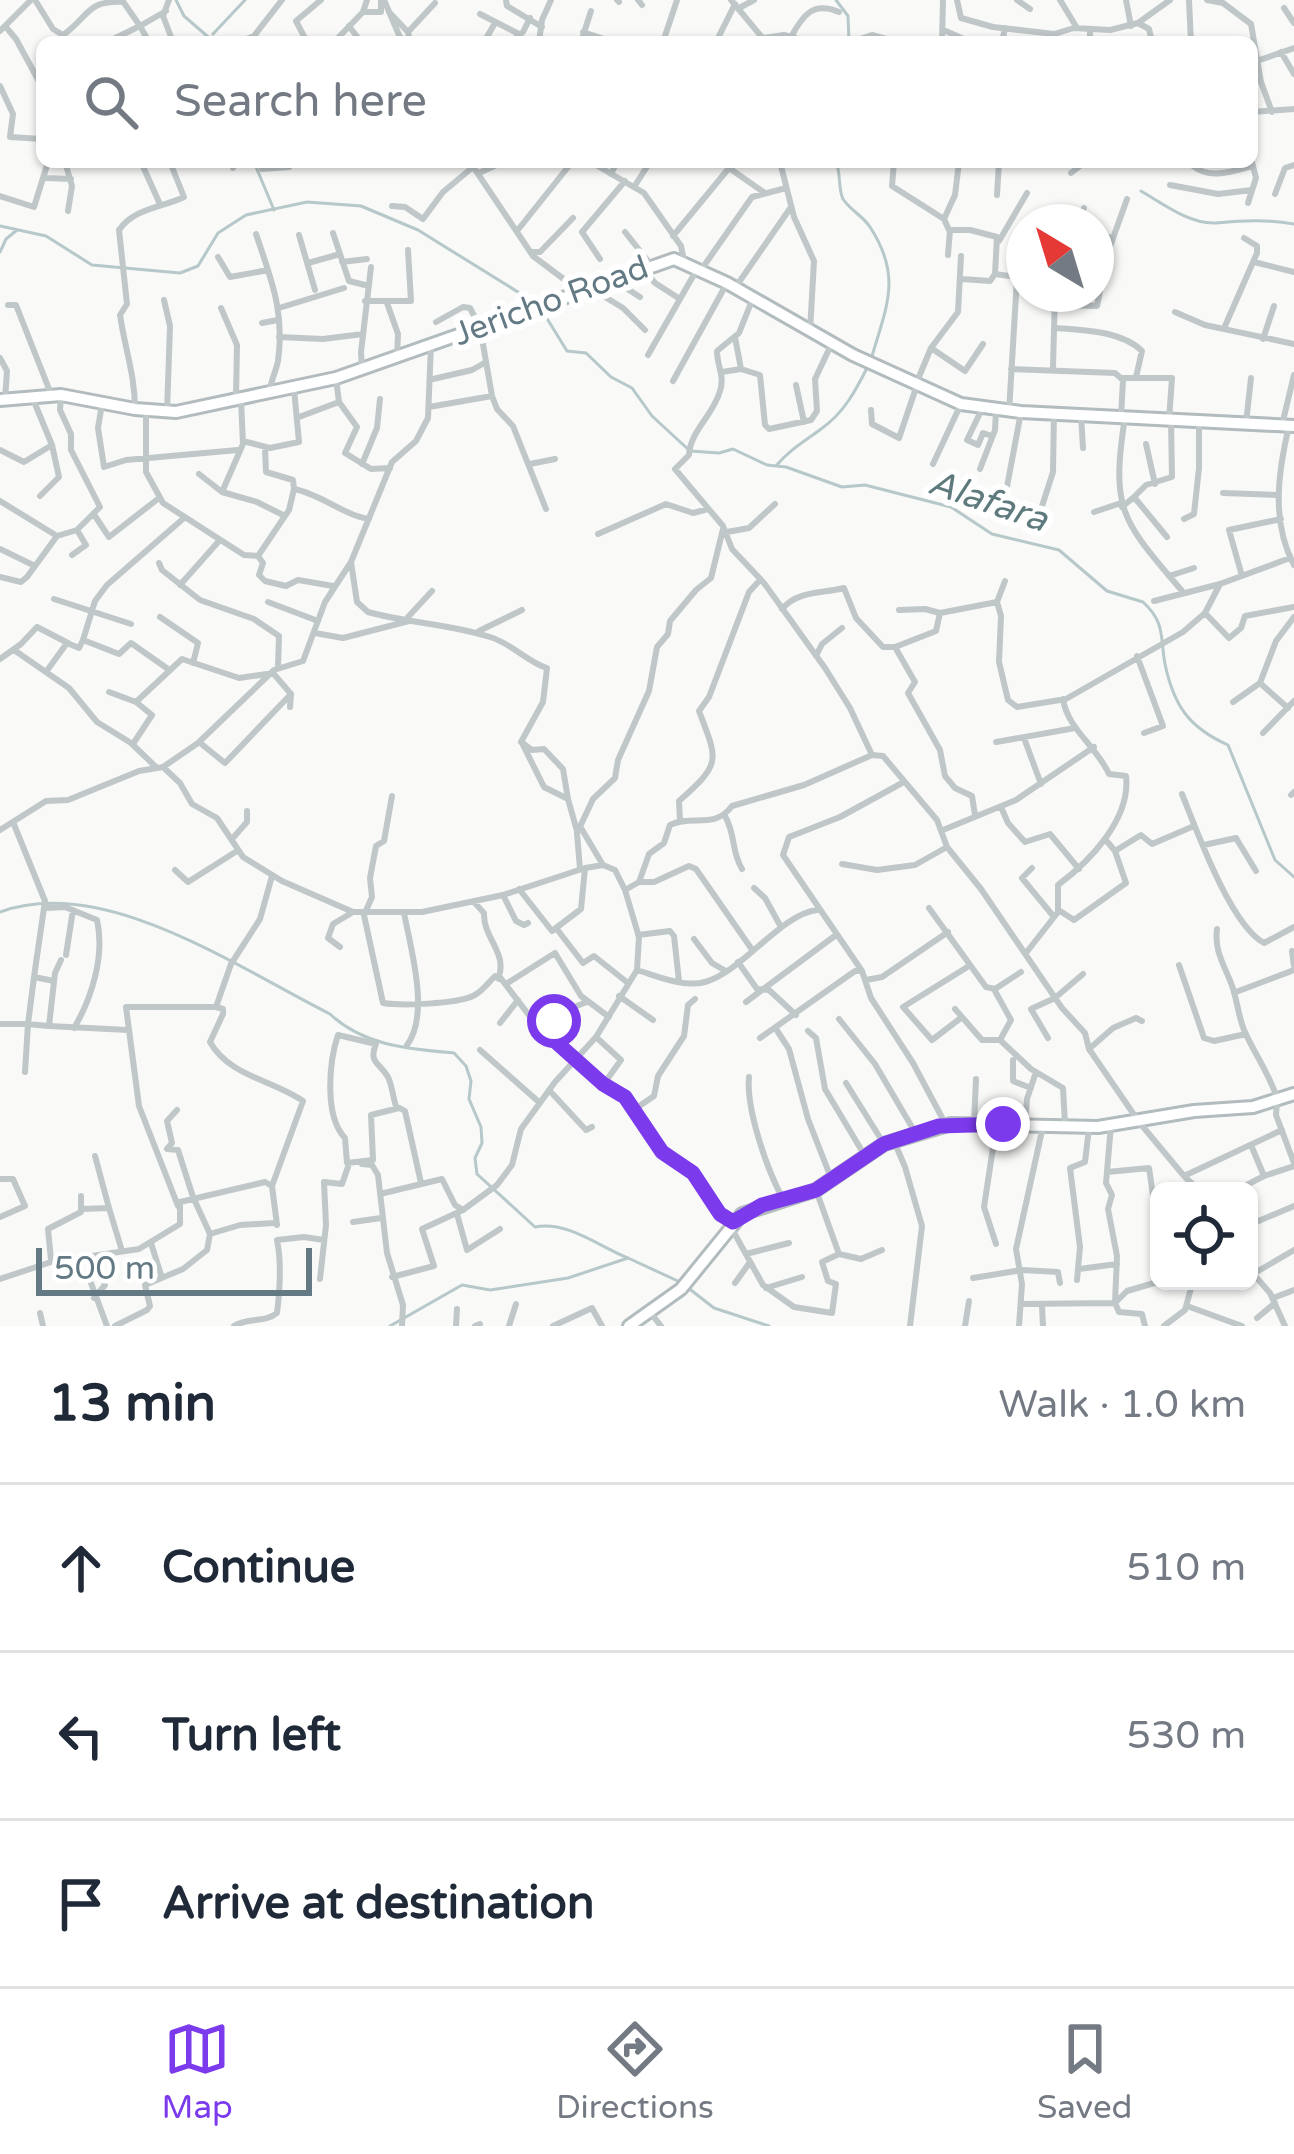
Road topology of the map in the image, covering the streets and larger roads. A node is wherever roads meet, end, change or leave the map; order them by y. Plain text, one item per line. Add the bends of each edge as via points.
1 (33, 0) edge
2 (169, 0) edge
3 (282, 0) edge
4 (321, 0) edge
5 (368, 0) edge
6 (506, 0) edge
7 (551, 0) edge
8 (677, 0) edge
9 (754, 0) edge
10 (957, 0) edge
11 (1017, 0) edge
12 (1060, 0) edge
13 (1126, 0) edge
14 (1170, 0) edge
15 (1189, 0) edge
16 (1207, 0) edge
17 (122, 1) edge
18 (386, 3) edge
19 (435, 3) dead end
20 (735, 4) edge
21 (944, 4) edge
22 (932, 7) dead end
23 (1284, 8) dead end
24 (1030, 9) dead end
25 (166, 11) junction
26 (363, 11) junction
27 (591, 11) dead end
28 (839, 12) dead end
29 (480, 14) dead end
30 (961, 18) junction
31 (537, 21) junction
32 (495, 23) junction
33 (1294, 23) edge
34 (349, 25) junction
35 (1135, 25) junction
36 (140, 26) junction
37 (2, 28) edge
38 (1005, 28) junction
39 (1077, 28) junction
40 (1090, 30) junction
41 (408, 32) junction
42 (584, 32) junction
43 (950, 33) junction
44 (519, 34) joint
45 (63, 35) joint
46 (119, 36) edge
47 (146, 36) edge
48 (171, 36) edge
49 (254, 36) edge
50 (304, 36) edge
51 (339, 36) edge
52 (357, 36) edge
53 (403, 36) edge
54 (407, 36) edge
55 (487, 36) edge
56 (538, 36) edge
57 (583, 36) edge
58 (596, 36) edge
59 (666, 36) edge
60 (719, 36) edge
61 (762, 36) edge
62 (792, 36) edge
63 (948, 36) edge
64 (957, 36) edge
65 (1003, 36) edge
66 (1033, 36) edge
67 (1050, 36) edge
68 (1090, 36) edge
69 (1151, 36) edge
70 (1191, 36) edge
71 (1254, 36) edge
72 (1294, 48) edge
73 (1281, 52) junction
74 (1258, 61) edge
75 (1258, 64) edge
76 (1294, 74) edge
77 (36, 76) edge
78 (0, 86) edge
79 (1294, 109) edge
80 (1258, 112) edge
81 (1272, 112) junction
82 (36, 139) edge
83 (1294, 165) edge
84 (48, 168) edge
85 (67, 168) edge
86 (144, 168) edge
87 (173, 168) edge
88 (276, 168) edge
89 (473, 168) edge
90 (475, 168) edge
91 (567, 168) edge
92 (596, 168) edge
93 (614, 168) edge
94 (646, 168) edge
95 (729, 168) edge
96 (735, 168) edge
97 (781, 168) edge
98 (894, 168) edge
99 (958, 168) edge
100 (999, 168) edge
101 (1077, 168) edge
102 (1195, 168) edge
103 (1238, 168) edge
104 (1252, 168) edge
105 (262, 169) dead end
106 (1071, 173) dead end
107 (611, 174) junction
108 (46, 178) junction
109 (71, 178) junction
110 (625, 182) junction
111 (1170, 185) dead end
112 (634, 187) junction
113 (786, 188) junction
114 (1252, 190) junction
115 (765, 193) junction
116 (1027, 193) dead end
117 (1276, 194) dead end
118 (998, 195) dead end
119 (0, 196) edge
120 (1127, 199) dead end
121 (159, 202) junction
122 (1248, 202) dead end
123 (392, 206) dead end
124 (791, 207) junction
125 (68, 211) dead end
126 (573, 218) dead end
127 (944, 219) junction
128 (950, 230) junction
129 (517, 231) junction
130 (625, 232) dead end
131 (333, 233) dead end
132 (1114, 233) edge
133 (256, 234) dead end
134 (299, 235) dead end
135 (673, 236) junction
136 (1244, 238) dead end
137 (999, 241) junction
138 (408, 250) dead end
139 (532, 252) junction
140 (949, 255) dead end
141 (961, 256) dead end
142 (218, 257) dead end
143 (341, 258) junction
144 (600, 260) dead end
145 (684, 261) junction
146 (1254, 262) junction
147 (308, 263) junction
148 (648, 267) junction
149 (699, 269) junction
150 (268, 270) junction
151 (1294, 272) edge
152 (995, 274) junction
153 (1006, 276) edge
154 (962, 279) junction
155 (565, 280) dead end
156 (615, 280) junction
157 (369, 286) junction
158 (731, 286) junction
159 (344, 288) dead end
160 (592, 289) junction
161 (315, 290) dead end
162 (640, 297) dead end
163 (753, 298) junction
164 (680, 299) junction
165 (164, 300) dead end
166 (365, 302) junction
167 (387, 303) junction
168 (8, 305) dead end
169 (1274, 306) dead end
170 (221, 308) dead end
171 (279, 308) junction
172 (1017, 312) edge
173 (1057, 312) edge
174 (1175, 312) dead end
175 (278, 320) junction
176 (436, 322) dead end
177 (262, 323) dead end
178 (480, 326) junction
179 (1225, 326) junction
180 (1056, 328) junction
181 (645, 330) dead end
182 (811, 331) junction
183 (363, 334) junction
184 (735, 337) junction
185 (279, 338) junction
186 (1263, 339) junction
187 (431, 343) junction
188 (832, 343) junction
189 (983, 344) dead end
190 (1294, 344) edge
191 (931, 348) junction
192 (648, 355) dead end
193 (397, 356) junction
194 (0, 358) edge
195 (486, 362) junction
196 (362, 368) junction
197 (1053, 368) junction
198 (741, 369) junction
199 (1011, 369) junction
200 (722, 372) junction
201 (1294, 375) edge
202 (1136, 377) junction
203 (336, 378) junction
204 (1121, 378) junction
205 (1172, 378) junction
206 (1251, 378) dead end
207 (1188, 379) dead end
208 (432, 380) junction
209 (673, 382) dead end
210 (796, 385) dead end
211 (916, 385) junction
212 (294, 389) junction
213 (56, 394) junction
214 (270, 394) junction
215 (32, 395) junction
216 (492, 396) junction
217 (380, 399) dead end
218 (3, 400) edge
219 (238, 400) junction
220 (102, 402) junction
221 (339, 402) junction
222 (961, 404) junction
223 (429, 407) junction
224 (982, 409) junction
225 (140, 410) junction
226 (871, 410) dead end
227 (167, 412) junction
228 (1009, 412) junction
229 (300, 414) junction
230 (1054, 414) junction
231 (1081, 415) junction
232 (1123, 417) junction
233 (1170, 420) junction
234 (804, 422) junction
235 (1199, 422) junction
236 (1246, 423) junction
237 (1288, 426) edge
238 (992, 436) junction
239 (243, 441) junction
240 (1146, 444) dead end
241 (52, 445) junction
242 (266, 448) junction
243 (1083, 448) dead end
244 (0, 450) edge
245 (238, 450) junction
246 (146, 458) junction
247 (555, 458) dead end
248 (362, 464) junction
249 (530, 464) junction
250 (933, 464) dead end
251 (390, 468) junction
252 (980, 469) dead end
253 (199, 474) dead end
254 (687, 484) junction
255 (1155, 484) junction
256 (294, 489) junction
257 (222, 492) junction
258 (1006, 492) dead end
259 (1223, 493) dead end
260 (1278, 495) junction
261 (40, 496) dead end
262 (1134, 497) junction
263 (159, 498) junction
264 (0, 501) edge
265 (775, 504) dead end
266 (1121, 505) junction
267 (676, 507) junction
268 (546, 509) dead end
269 (708, 509) junction
270 (1094, 512) dead end
271 (94, 516) junction
272 (285, 516) junction
273 (184, 518) junction
274 (369, 518) junction
275 (1281, 518) junction
276 (1184, 519) dead end
277 (1036, 525) dead end
278 (725, 529) junction
279 (77, 530) junction
280 (598, 534) dead end
281 (57, 536) junction
282 (1167, 537) dead end
283 (218, 541) junction
284 (0, 549) edge
285 (72, 554) dead end
286 (258, 556) junction
287 (351, 562) junction
288 (1292, 562) edge
289 (159, 563) dead end
290 (35, 566) junction
291 (1194, 568) dead end
292 (1169, 576) junction
293 (1242, 576) junction
294 (0, 577) edge
295 (761, 579) junction
296 (1005, 581) dead end
297 (1220, 584) junction
298 (180, 585) junction
299 (333, 586) junction
300 (432, 591) dead end
301 (1182, 591) junction
302 (54, 598) dead end
303 (268, 602) dead end
304 (997, 602) junction
305 (1154, 602) dead end
306 (1294, 607) edge
307 (95, 609) junction
308 (782, 609) junction
309 (522, 610) dead end
310 (899, 610) dead end
311 (940, 613) junction
312 (1205, 613) junction
313 (380, 615) junction
314 (160, 617) dead end
315 (1294, 617) edge
316 (318, 621) junction
317 (412, 621) junction
318 (131, 624) dead end
319 (842, 628) dead end
320 (314, 633) junction
321 (476, 633) junction
322 (83, 640) junction
323 (68, 643) junction
324 (895, 646) junction
325 (14, 650) junction
326 (816, 656) junction
327 (1137, 656) junction
328 (0, 659) edge
329 (194, 664) junction
330 (168, 669) junction
331 (273, 670) junction
332 (45, 673) junction
333 (1260, 683) junction
334 (109, 692) dead end
335 (291, 694) junction
336 (1063, 699) junction
337 (136, 702) junction
338 (1232, 702) dead end
339 (1291, 705) edge
340 (290, 707) dead end
341 (1076, 727) junction
342 (1144, 733) dead end
343 (1263, 733) dead end
344 (1024, 738) junction
345 (199, 742) junction
346 (521, 742) junction
347 (996, 742) dead end
348 (133, 745) junction
349 (1094, 747) junction
350 (872, 755) junction
351 (160, 767) junction
352 (902, 783) junction
353 (1041, 784) junction
354 (1182, 794) dead end
355 (392, 796) dead end
356 (568, 799) junction
357 (1001, 807) junction
358 (247, 812) dead end
359 (975, 815) junction
360 (724, 816) junction
361 (680, 820) junction
362 (13, 822) junction
363 (1194, 826) junction
364 (0, 830) edge
365 (579, 830) junction
366 (943, 830) junction
367 (1105, 838) junction
368 (232, 839) junction
369 (1204, 844) junction
370 (947, 847) junction
371 (237, 851) junction
372 (1115, 851) junction
373 (842, 864) dead end
374 (603, 866) junction
375 (582, 868) junction
376 (1032, 868) dead end
377 (1079, 868) junction
378 (742, 869) dead end
379 (175, 870) dead end
380 (1256, 871) dead end
381 (272, 876) junction
382 (640, 882) junction
383 (754, 888) dead end
384 (519, 889) junction
385 (626, 890) junction
386 (503, 895) junction
387 (474, 902) junction
388 (45, 904) junction
389 (929, 908) dead end
390 (74, 910) junction
391 (819, 910) junction
392 (353, 912) junction
393 (404, 913) junction
394 (1056, 913) junction
395 (364, 915) junction
396 (528, 922) dead end
397 (781, 927) junction
398 (1294, 927) edge
399 (556, 928) junction
400 (1216, 929) dead end
401 (948, 932) junction
402 (638, 935) junction
403 (836, 935) junction
404 (694, 939) dead end
405 (340, 947) dead end
406 (753, 951) junction
407 (1292, 951) edge
408 (1026, 952) junction
409 (737, 962) junction
410 (1179, 965) dead end
411 (970, 966) junction
412 (1294, 968) edge
413 (638, 970) junction
414 (724, 970) junction
415 (1021, 972) dead end
416 (1083, 974) dead end
417 (864, 975) junction
418 (34, 977) junction
419 (54, 981) junction
420 (679, 981) junction
421 (628, 983) junction
422 (506, 984) junction
423 (994, 989) junction
424 (764, 990) junction
425 (1235, 993) junction
426 (619, 996) junction
427 (695, 999) dead end
428 (1052, 999) junction
429 (518, 1000) junction
430 (587, 1002) junction
431 (746, 1002) dead end
432 (419, 1003) junction
433 (216, 1007) junction
434 (796, 1016) junction
435 (609, 1017) junction
436 (839, 1019) dead end
437 (652, 1020) dead end
438 (1142, 1021) dead end
439 (500, 1023) dead end
440 (0, 1024) edge
441 (28, 1024) junction
442 (50, 1026) junction
443 (74, 1028) junction
444 (776, 1029) junction
445 (128, 1030) junction
446 (808, 1031) dead end
447 (547, 1034) junction
448 (1246, 1034) junction
449 (596, 1037) junction
450 (760, 1038) dead end
451 (1048, 1038) dead end
452 (1000, 1040) junction
453 (407, 1045) dead end
454 (1089, 1049) junction
455 (480, 1051) dead end
456 (1013, 1060) dead end
457 (577, 1061) junction
458 (25, 1072) dead end
459 (1036, 1072) junction
460 (749, 1077) dead end
461 (976, 1079) dead end
462 (846, 1083) dead end
463 (603, 1084) junction
464 (1031, 1088) junction
465 (549, 1090) junction
466 (1294, 1094) edge
467 (1277, 1101) junction
468 (540, 1103) junction
469 (399, 1108) junction
470 (634, 1109) junction
471 (177, 1110) dead end
472 (1139, 1121) junction
473 (974, 1123) junction
474 (997, 1124) junction
475 (1025, 1124) junction
476 (946, 1125) junction
477 (1112, 1125) junction
478 (592, 1126) dead end
479 (1043, 1126) junction
480 (1065, 1127) junction
481 (1089, 1127) junction
482 (1282, 1130) junction
483 (916, 1134) junction
484 (889, 1143) junction
485 (1251, 1144) junction
486 (167, 1149) junction
487 (95, 1156) dead end
488 (865, 1156) junction
489 (1167, 1158) junction
490 (161, 1160) junction
491 (1294, 1165) edge
492 (1149, 1168) junction
493 (1107, 1172) junction
494 (1184, 1176) junction
495 (1264, 1176) junction
496 (0, 1179) edge
497 (834, 1180) junction
498 (1151, 1182) edge
499 (1190, 1182) edge
500 (1252, 1182) edge
501 (421, 1183) junction
502 (272, 1186) junction
503 (816, 1190) junction
504 (380, 1194) junction
505 (81, 1196) dead end
506 (193, 1198) junction
507 (783, 1198) junction
508 (1294, 1206) edge
509 (109, 1208) junction
510 (81, 1209) junction
511 (179, 1209) junction
512 (460, 1212) junction
513 (0, 1217) edge
514 (381, 1218) junction
515 (1258, 1221) edge
516 (353, 1222) dead end
517 (732, 1224) junction
518 (500, 1229) dead end
519 (210, 1234) junction
520 (324, 1240) junction
521 (151, 1243) junction
522 (789, 1243) dead end
523 (996, 1244) dead end
524 (882, 1250) dead end
525 (1294, 1250) edge
526 (122, 1252) junction
527 (839, 1254) junction
528 (97, 1256) junction
529 (748, 1258) junction
530 (51, 1262) junction
531 (1118, 1264) junction
532 (1258, 1268) edge
533 (1079, 1269) junction
534 (1022, 1270) junction
535 (392, 1277) junction
536 (802, 1277) dead end
537 (162, 1278) junction
538 (973, 1278) dead end
539 (0, 1279) edge
540 (320, 1279) dead end
541 (1077, 1280) dead end
542 (1258, 1280) edge
543 (735, 1282) dead end
544 (91, 1283) dead end
545 (1060, 1283) dead end
546 (1150, 1284) edge
547 (766, 1288) junction
548 (1191, 1290) edge
549 (1294, 1290) edge
550 (94, 1298) junction
551 (1274, 1300) junction
552 (969, 1301) dead end
553 (516, 1304) dead end
554 (1021, 1304) junction
555 (1115, 1304) junction
556 (1042, 1306) junction
557 (1187, 1306) junction
558 (457, 1309) dead end
559 (650, 1312) junction
560 (40, 1313) dead end
561 (1257, 1318) dead end
562 (270, 1322) edge
563 (402, 1324) edge
564 (454, 1325) edge
565 (43, 1326) edge
566 (111, 1326) edge
567 (234, 1326) edge
568 (509, 1326) edge
569 (553, 1326) edge
570 (602, 1326) edge
571 (629, 1326) edge
572 (662, 1326) edge
573 (910, 1326) edge
574 (965, 1326) edge
575 (1018, 1326) edge
576 (1043, 1326) edge
577 (1144, 1326) edge
578 (1164, 1326) edge
579 (1242, 1326) edge
580 (1285, 1326) edge

1 - 37 street
1 - 45 street
2 - 25 street
3 - 49 street
4 - 50 street via 296,21
5 - 26 street
6 - 31 street
7 - 31 street
8 - 59 street
9 - 20 street
10 - 21 street
10 - 30 street
11 - 24 street
12 - 39 street
13 - 35 street
14 - 35 street
15 - 70 street
16 - 71 street via 1252,24
17 - 36 street
17 - 45 street via 92,5
18 - 26 street via 381,12
18 - 41 street
18 - 53 street
19 - 41 street
20 - 60 street
20 - 61 street
21 - 22 street
21 - 43 street
23 - 33 street
25 - 36 street
25 - 48 street
26 - 34 street
27 - 42 street
28 - 62 street via 816,7
29 - 32 street
30 - 38 street
30 - 43 street
31 - 44 street
31 - 56 street
32 - 44 street
32 - 55 street
34 - 51 street
34 - 52 street
35 - 40 street
35 - 69 street
36 - 46 street
36 - 47 street
37 - 77 street
38 - 65 street
38 - 66 street
39 - 40 street
39 - 67 street
40 - 68 street
41 - 54 street
42 - 57 street
42 - 58 street
43 - 63 street
43 - 64 street
72 - 73 street
73 - 74 street
73 - 76 street
75 - 81 street
78 - 82 street via 13,114 10,137
79 - 81 street
80 - 81 street
83 - 117 street via 1285,168
84 - 108 street
85 - 109 street
86 - 121 street
87 - 121 street via 185,196
88 - 105 street
89 - 123 street via 423,219
90 - 129 street
91 - 129 street
92 - 107 street
93 - 107 street
94 - 112 street
95 - 135 street
96 - 115 street
97 - 113 street
98 - 127 street via 893,188
99 - 127 street
100 - 118 street
101 - 106 street
102 - 103 street via 1216,174
104 - 114 street
107 - 110 street
108 - 109 street
108 - 119 street via 34,207
109 - 125 street
110 - 112 street
110 - 144 street via 582,232
111 - 114 street via 1218,194
112 - 135 street
113 - 115 street
113 - 124 street
114 - 122 street
115 - 149 street via 749,200
116 - 137 street
120 - 132 street
121 - 225 street via 119,230 127,304 120,315
124 - 158 street
124 - 182 street via 814,261
126 - 139 street
127 - 128 street
128 - 137 street
128 - 140 street
129 - 139 street
130 - 148 street
131 - 143 street
133 - 150 street
134 - 147 street
135 - 145 street
136 - 146 street via 1257,246
137 - 152 street
138 - 167 street via 411,302
139 - 155 street
141 - 154 street
142 - 150 street via 229,277
143 - 147 street
143 - 157 street via 350,283
143 - 157 street via 369,263
145 - 148 street, Jericho Road
145 - 149 street, Jericho Road
146 - 151 street
146 - 179 street
147 - 161 street
148 - 156 street, Jericho Road
148 - 164 street via 655,283
149 - 158 street, Jericho Road
149 - 164 street
150 - 171 street
152 - 153 street
152 - 154 street via 990,281
154 - 191 street via 958,312
156 - 160 street, Jericho Road
156 - 162 street
157 - 166 street
158 - 163 street, Jericho Road
158 - 209 street
159 - 171 street
160 - 178 street, Jericho Road
160 - 181 street
163 - 182 street, Jericho Road
163 - 184 street
164 - 192 street
165 - 227 street
166 - 167 street
166 - 183 street
167 - 193 street
168 - 213 street via 16,305
169 - 186 street
170 - 219 street via 237,345
171 - 175 street
172 - 199 street
173 - 180 street
174 - 179 street
175 - 177 street
175 - 185 street
176 - 178 street via 468,306
178 - 187 street, Jericho Road
178 - 195 street
179 - 186 street
180 - 197 street
180 - 202 street via 1136,345
182 - 188 street, Jericho Road
183 - 185 street
183 - 196 street
184 - 198 street
184 - 200 street via 717,351
185 - 214 street
186 - 190 street
187 - 193 street, Jericho Road
187 - 208 street
188 - 211 street, Jericho Road
188 - 234 street via 815,379 817,414
189 - 191 street via 968,372
191 - 211 street
193 - 196 street, Jericho Road
194 - 218 street via 8,371
195 - 208 street
195 - 216 street
196 - 203 street, Jericho Road
197 - 199 street
197 - 204 street
198 - 200 street
198 - 234 street via 761,377 769,429
199 - 228 street
200 - 254 street via 711,412 674,467
201 - 237 street
202 - 204 street
202 - 205 street
203 - 212 street, Jericho Road
203 - 221 street
204 - 232 street
205 - 207 street
205 - 233 street
206 - 236 street
208 - 223 street
210 - 234 street
211 - 222 street, Jericho Road
211 - 226 street via 898,438 872,424
212 - 214 street, Jericho Road
212 - 229 street
213 - 215 street, Jericho Road
213 - 220 street, Jericho Road
213 - 271 street via 71,450 99,505
214 - 219 street, Jericho Road
215 - 218 street, Jericho Road
215 - 241 street
216 - 223 street
216 - 249 street
217 - 248 street
219 - 227 street, Jericho Road
219 - 239 street
220 - 225 street, Jericho Road
220 - 246 street via 103,466
221 - 229 street
221 - 248 street via 357,427 345,453
222 - 224 street, Jericho Road
222 - 250 street
223 - 251 street via 422,433
224 - 228 street, Jericho Road
224 - 238 street via 967,440 978,445 983,433
225 - 227 street, Jericho Road
225 - 246 street
228 - 230 street, Jericho Road
228 - 238 street
228 - 258 street
229 - 242 street via 298,443
230 - 231 street, Jericho Road
230 - 277 street via 1053,472
231 - 232 street, Jericho Road
231 - 243 street
232 - 233 street, Jericho Road
232 - 266 street
233 - 235 street, Jericho Road
233 - 255 street via 1173,476
235 - 236 street, Jericho Road
235 - 276 street via 1198,495
236 - 237 street, Jericho Road
237 - 260 street
238 - 252 street
239 - 242 street
239 - 245 street
240 - 255 street
241 - 244 street via 24,463
241 - 261 street via 59,477
242 - 256 street via 266,472 293,480
245 - 246 street
245 - 257 street
246 - 263 street
247 - 249 street
248 - 251 street
249 - 268 street
251 - 274 street
253 - 257 street
254 - 267 street
254 - 269 street
255 - 262 street
256 - 272 street
256 - 274 street
257 - 272 street
259 - 260 street
260 - 275 street
262 - 266 street
262 - 282 street
263 - 271 street via 109,537
263 - 273 street
264 - 281 street
265 - 278 street via 748,528
266 - 270 street
266 - 292 street
267 - 269 street
267 - 280 street via 666,504
269 - 278 street
271 - 279 street
272 - 286 street
273 - 283 street
273 - 307 street via 119,572
274 - 287 street
275 - 288 street
275 - 293 street via 1230,528
278 - 295 street via 732,549
278 - 365 street via 711,578 657,647 613,782 593,799
279 - 281 street
279 - 285 street via 86,544
281 - 290 street
283 - 286 street
283 - 298 street
284 - 290 street
286 - 299 street via 265,581
287 - 299 street
287 - 313 street via 358,605
288 - 293 street
289 - 298 street
290 - 294 street via 21,582
291 - 292 street
292 - 301 street
293 - 297 street
295 - 308 street
295 - 361 street via 699,711 716,753 679,800
296 - 304 street
297 - 301 street
297 - 312 street
298 - 331 street via 270,627 279,636
299 - 316 street
300 - 313 street via 412,616
301 - 305 street
302 - 307 street
303 - 316 street
304 - 311 street
304 - 336 street via 1010,704
306 - 312 street via 1245,616 1229,638
307 - 318 street
307 - 322 street
308 - 324 street via 810,592 844,588 864,629 883,647
308 - 326 street
309 - 321 street
310 - 311 street
311 - 324 street via 936,631
312 - 327 street
313 - 317 street
314 - 329 street via 198,643
315 - 333 street
316 - 320 street
317 - 320 street via 343,638
317 - 321 street
319 - 326 street
320 - 331 street via 303,662
321 - 346 street via 547,668 543,702
322 - 323 street via 79,647
322 - 330 street via 119,655 131,643
323 - 325 street via 37,627
323 - 332 street
324 - 359 street via 945,776 972,796
325 - 328 street
325 - 332 street
326 - 350 street
327 - 336 street
327 - 342 street via 1163,726
329 - 330 street via 182,659
329 - 331 street via 239,678
330 - 337 street
331 - 335 street
331 - 345 street
332 - 348 street
333 - 338 street
333 - 339 street
334 - 337 street
335 - 340 street
335 - 345 street via 226,763
336 - 341 street
337 - 348 street via 153,717
339 - 343 street
341 - 344 street
341 - 349 street
344 - 347 street
344 - 353 street
345 - 351 street
346 - 356 street via 544,787
346 - 356 street via 560,762
348 - 351 street
349 - 353 street
349 - 367 street via 1108,774 1127,778 1125,801
350 - 352 street via 883,756
350 - 360 street via 732,806
351 - 362 street via 46,801
351 - 368 street
352 - 366 street
352 - 391 street via 787,841 784,860
353 - 357 street
354 - 363 street
355 - 395 street
356 - 365 street
357 - 359 street
357 - 377 street via 1025,842 1052,835
358 - 368 street
359 - 366 street
360 - 361 street
360 - 378 street
361 - 382 street via 650,854
362 - 364 street
362 - 388 street
363 - 369 street
363 - 372 street via 1150,844 1141,835
365 - 374 street
365 - 375 street
366 - 370 street
367 - 372 street
367 - 377 street
368 - 371 street
369 - 380 street via 1238,838
369 - 398 street via 1260,943
370 - 373 street via 915,865
370 - 408 street
371 - 379 street via 188,882
371 - 381 street
372 - 394 street via 1126,883 1074,920
374 - 375 street
374 - 385 street
375 - 384 street
375 - 399 street via 581,909
376 - 394 street via 1022,878
377 - 394 street via 1056,888
381 - 392 street
381 - 433 street
382 - 385 street
382 - 406 street via 696,869
383 - 397 street
384 - 386 street
384 - 399 street via 549,930
385 - 402 street
386 - 387 street
386 - 396 street via 516,921
387 - 393 street
387 - 422 street
388 - 390 street
388 - 418 street
389 - 401 street
390 - 419 street
390 - 443 street via 98,920 100,929 93,985
391 - 397 street
391 - 403 street
392 - 395 street
392 - 405 street via 329,932
393 - 395 street
393 - 432 street
394 - 408 street
395 - 432 street via 382,1003
397 - 406 street
399 - 421 street via 583,962 595,956
400 - 425 street
401 - 411 street
401 - 417 street via 882,977
402 - 413 street
402 - 420 street via 674,935
403 - 417 street
403 - 424 street
404 - 414 street
406 - 409 street
407 - 412 street
408 - 428 street
409 - 414 street
409 - 424 street
410 - 448 street via 1204,1038
411 - 423 street
411 - 452 street via 903,1007 932,1040 958,1013 985,1042
412 - 425 street
413 - 420 street
413 - 421 street
414 - 420 street via 706,982
415 - 423 street
416 - 428 street
417 - 434 street via 851,973
417 - 476 street
418 - 419 street
418 - 441 street
419 - 442 street
421 - 426 street
422 - 429 street
422 - 430 street via 555,953
422 - 432 street via 495,976 475,995
423 - 452 street via 1011,1021
424 - 431 street
424 - 434 street
425 - 448 street
426 - 435 street
426 - 437 street
427 - 470 street via 654,1096
428 - 451 street via 1031,1010
428 - 454 street via 1085,1033
429 - 439 street
429 - 447 street
430 - 435 street
430 - 447 street via 566,1010
432 - 453 street
433 - 445 street via 133,1004 126,1006
433 - 502 street via 223,1014 211,1047 303,1101
434 - 444 street
435 - 449 street
436 - 483 street
438 - 454 street via 1120,1024
440 - 441 street
441 - 442 street
441 - 458 street
442 - 443 street
443 - 445 street
444 - 450 street
444 - 497 street
445 - 490 street via 140,1106
446 - 488 street via 825,1089
447 - 457 street
448 - 467 street
449 - 457 street
449 - 463 street via 621,1059
452 - 459 street
454 - 472 street
455 - 468 street
456 - 464 street via 1013,1081
457 - 463 street
457 - 465 street
459 - 464 street
459 - 480 street via 1064,1088
460 - 507 street via 752,1114
461 - 473 street
462 - 484 street
463 - 470 street
464 - 475 street
465 - 468 street
465 - 478 street via 586,1130
466 - 467 street
467 - 472 street
467 - 482 street
468 - 512 street via 521,1130 512,1165
469 - 469 street via 375,1065 376,1044 338,1035 329,1084 347,1163 374,1160 370,1114
469 - 501 street
470 - 517 street via 662,1152 693,1173
471 - 486 street via 167,1121
472 - 477 street
472 - 489 street
473 - 474 street
473 - 476 street
474 - 475 street
474 - 523 street via 984,1207
475 - 479 street
476 - 483 street
477 - 481 street
477 - 493 street
479 - 480 street
479 - 534 street via 1017,1243
480 - 481 street
481 - 533 street via 1085,1162 1070,1168
482 - 485 street
482 - 491 street
483 - 484 street
484 - 488 street
484 - 573 street via 922,1226
485 - 494 street
485 - 495 street
486 - 490 street
486 - 506 street via 178,1150
487 - 509 street
488 - 497 street
489 - 492 street
489 - 494 street
490 - 511 street
491 - 495 street
492 - 493 street
492 - 498 street
493 - 531 street
494 - 499 street
495 - 500 street
496 - 513 street via 13,1179 25,1206
497 - 503 street
501 - 504 street
501 - 512 street via 444,1180
502 - 506 street via 258,1182
502 - 519 street via 276,1224
503 - 507 street
503 - 527 street
504 - 514 street
504 - 520 street via 369,1164 348,1164 343,1184 324,1182
505 - 510 street
506 - 511 street
506 - 519 street
507 - 517 street
508 - 515 street
509 - 510 street
509 - 526 street
510 - 530 street via 48,1229
511 - 521 street via 180,1223
512 - 518 street via 467,1250
512 - 535 street via 422,1231 434,1266
514 - 516 street
514 - 535 street
517 - 529 street
517 - 559 street via 685,1285
519 - 537 street via 207,1250
520 - 540 street
520 - 562 street via 277,1240 279,1309
521 - 526 street
521 - 537 street
522 - 529 street
524 - 527 street via 865,1258
525 - 532 street
526 - 528 street
527 - 547 street via 822,1262 836,1284 832,1313 794,1307
528 - 530 street
528 - 550 street via 105,1285
529 - 543 street
529 - 547 street
530 - 539 street
531 - 533 street
531 - 555 street
533 - 541 street
534 - 538 street
534 - 545 street via 1054,1270
534 - 554 street
535 - 563 street
536 - 547 street
537 - 566 street via 145,1285 147,1310
542 - 551 street
544 - 550 street
546 - 555 street
548 - 557 street
549 - 551 street
550 - 566 street
551 - 561 street
551 - 580 street
552 - 574 street
553 - 568 street
554 - 556 street
554 - 575 street
555 - 556 street
555 - 577 street via 1119,1312 1142,1314
556 - 576 street
557 - 578 street
557 - 579 street
558 - 564 street
559 - 571 street
559 - 572 street
560 - 565 street
562 - 567 street
569 - 570 street via 592,1308

